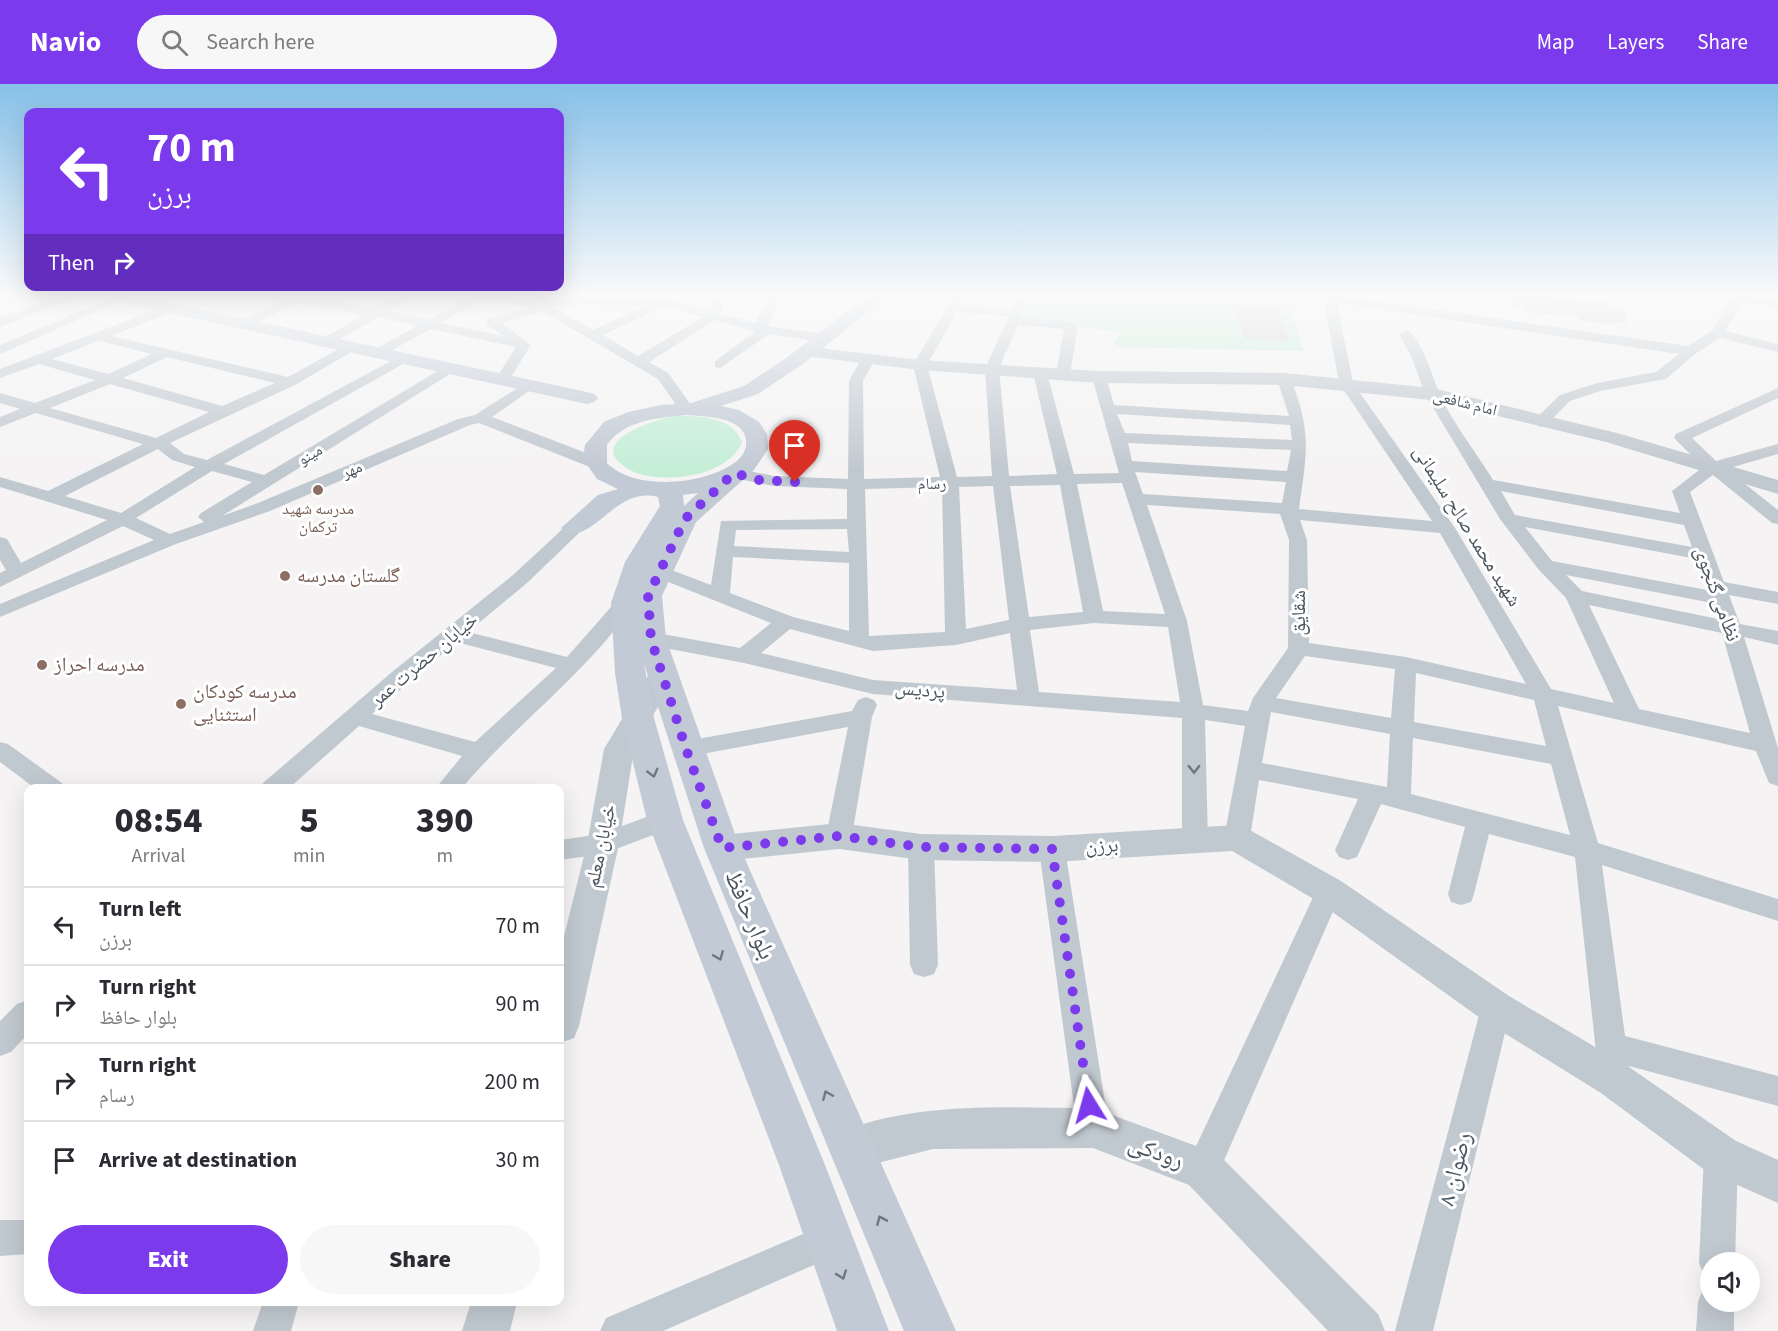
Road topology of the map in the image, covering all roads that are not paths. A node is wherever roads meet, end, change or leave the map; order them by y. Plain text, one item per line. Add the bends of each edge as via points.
1 (57, 353) edge
2 (164, 353) edge
3 (172, 353) edge
4 (342, 353) edge
5 (374, 353) edge
6 (519, 353) edge
7 (625, 353) edge
8 (652, 353) edge
9 (734, 353) edge
10 (809, 353) edge
11 (812, 353) edge
12 (847, 353) edge
13 (927, 353) edge
14 (998, 353) edge
15 (1066, 353) edge
16 (1340, 353) edge
17 (1416, 353) edge
18 (1687, 353) edge
19 (377, 354) joint
20 (405, 358) junction
21 (40, 360) junction
22 (868, 360) junction
23 (639, 361) junction
24 (720, 364) dead end
25 (920, 365) junction
26 (992, 368) junction
27 (451, 369) junction
28 (0, 374) edge
29 (1040, 374) junction
30 (1063, 374) junction
31 (1099, 377) junction
32 (110, 379) junction
33 (1284, 379) junction
34 (502, 380) junction
35 (290, 382) junction
36 (1346, 383) junction
37 (527, 386) junction
38 (1778, 392) edge
39 (1432, 394) junction
40 (0, 398) edge
41 (600, 401) junction
42 (33, 407) junction
43 (686, 409) junction
44 (1107, 409) junction
45 (224, 411) junction
46 (650, 413) junction
47 (480, 418) junction
48 (1298, 421) junction
49 (0, 422) edge
50 (1540, 422) junction
51 (751, 426) junction
52 (607, 432) junction
53 (1119, 438) junction
54 (162, 444) junction
55 (1300, 445) junction
56 (1778, 449) edge
57 (596, 463) junction
58 (210, 465) junction
59 (1713, 467) junction
60 (1128, 472) junction
61 (734, 473) junction
62 (1294, 477) junction
63 (1067, 479) junction
64 (267, 481) junction
65 (1001, 481) junction
66 (0, 482) edge
67 (855, 484) junction
68 (950, 484) junction
69 (1489, 484) junction
70 (1778, 487) edge
71 (658, 494) junction
72 (49, 497) junction
73 (1778, 498) edge
74 (1137, 499) junction
75 (1289, 512) junction
76 (123, 519) junction
77 (1509, 519) junction
78 (1778, 519) edge
79 (1689, 520) junction
80 (856, 524) junction
81 (574, 528) junction
82 (1446, 528) junction
83 (169, 540) junction
84 (0, 543) edge
85 (724, 551) junction
86 (1703, 555) junction
87 (859, 558) junction
88 (1546, 566) junction
89 (658, 571) junction
90 (8, 577) edge
91 (1716, 592) junction
92 (720, 593) junction
93 (1575, 596) junction
94 (1778, 598) edge
95 (625, 603) junction
96 (0, 611) edge
97 (1094, 617) junction
98 (1177, 621) junction
99 (786, 622) junction
100 (1017, 625) junction
101 (1731, 628) junction
102 (454, 635) junction
103 (956, 638) junction
104 (1778, 638) edge
105 (651, 639) junction
106 (859, 641) junction
107 (1299, 648) junction
108 (744, 656) junction
109 (1406, 664) junction
110 (572, 665) junction
111 (662, 675) junction
112 (873, 687) junction
113 (1544, 696) junction
114 (1029, 699) junction
115 (1193, 711) junction
116 (1259, 712) junction
117 (1631, 715) junction
118 (356, 717) junction
119 (861, 717) junction
120 (638, 718) junction
121 (1400, 729) junction
122 (1771, 731) edge
123 (686, 749) junction
124 (0, 750) edge
125 (479, 752) junction
126 (1561, 757) junction
127 (1249, 769) junction
128 (1778, 777) edge
129 (45, 784) edge
130 (278, 784) edge
131 (451, 784) edge
132 (1373, 793) junction
133 (1398, 800) junction
134 (665, 820) junction
135 (1479, 821) junction
136 (839, 836) junction
137 (1237, 838) junction
138 (1195, 840) junction
139 (603, 844) junction
140 (921, 847) junction
141 (722, 848) junction
142 (564, 849) edge
143 (1052, 849) junction
144 (1348, 850) dead end
145 (1587, 850) junction
146 (1329, 891) junction
147 (1461, 894) dead end
148 (1778, 910) edge
149 (924, 965) dead end
150 (564, 1001) edge
151 (1496, 1008) junction
152 (24, 1018) edge
153 (0, 1042) edge
154 (1613, 1064) junction
155 (1778, 1091) edge
156 (1093, 1128) junction
157 (850, 1149) junction
158 (1721, 1156) junction
159 (802, 1165) junction
160 (1203, 1169) junction
161 (1778, 1182) edge
162 (24, 1237) edge
163 (0, 1238) edge
164 (829, 1240) junction
165 (1717, 1252) edge
166 (280, 1306) edge
167 (493, 1306) edge
168 (1716, 1312) edge
169 (272, 1331) edge
170 (486, 1331) edge
171 (619, 1331) edge
172 (863, 1331) edge
173 (930, 1331) edge
174 (1361, 1331) edge
175 (1414, 1331) edge
176 (1715, 1331) edge

1 - 21 street
2 - 32 street
3 - 35 street
4 - 35 street
5 - 19 main road
6 - 34 street
7 - 23 street
8 - 23 street
9 - 24 street
10 - 43 main road via 751,390
11 - 51 main road via 749,409
12 - 22 street, امام شافعی
13 - 25 street
14 - 26 street
15 - 30 street
16 - 36 street
17 - 39 street
18 - 50 street via 1661,376 1597,387 1565,398
19 - 20 main road
20 - 27 main road
20 - 58 street
21 - 28 street
21 - 32 street
22 - 25 street, امام شافعی
22 - 67 street via 856,381
23 - 43 street via 663,376
25 - 26 street, امام شافعی
25 - 68 street
26 - 29 street, امام شافعی
26 - 65 street
27 - 34 main road
27 - 64 street, مینو
29 - 30 street, امام شافعی
29 - 63 street
30 - 31 street, امام شافعی
31 - 33 street, امام شافعی
31 - 44 street
32 - 42 street
32 - 45 street
33 - 36 street, امام شافعی
33 - 48 street, شقایق
34 - 37 main road
35 - 45 street
36 - 39 street, امام شافعی
36 - 82 street, شهید محمد صالح سلیمانی
37 - 41 main road
37 - 47 street, مهر
38 - 59 street via 1682,436
39 - 50 street, امام شافعی
39 - 69 street
40 - 42 street
41 - 46 main road
41 - 52 main road via 620,416
42 - 49 street
42 - 54 street
43 - 46 main road
43 - 51 main road via 723,413
44 - 48 street
44 - 53 street
45 - 54 street
46 - 52 main road
47 - 57 street
47 - 83 street, مهر via 264,507
48 - 55 street, شقایق
50 - 59 street, امام شافعی via 1610,437
51 - 61 main road, بلوار حافظ via 759,438 757,452
52 - 57 main road via 594,448
53 - 55 street
53 - 60 street
54 - 58 street via 178,457
54 - 72 street
55 - 62 street, شقایق
56 - 59 street
57 - 71 main road via 615,480
57 - 81 main road
58 - 64 street
58 - 76 street
59 - 70 street, امام شافعی
59 - 73 street
59 - 78 street
59 - 79 street, نظامی گنجوی via 1681,491
60 - 62 street, رسام
60 - 63 street, رسام
60 - 74 street
61 - 67 street, رسام via 774,482
61 - 71 main road
61 - 89 main road, بلوار حافظ via 685,519
62 - 75 street, شقایق
63 - 65 street, رسام
63 - 97 street
64 - 83 street, مینو
65 - 68 street, رسام
65 - 100 street
66 - 72 street
67 - 68 street, رسام
67 - 80 street
68 - 103 street
69 - 77 street
69 - 79 street
71 - 81 main road via 607,500
71 - 95 main road, بلوار حافظ
72 - 76 street
74 - 75 street
74 - 98 street
75 - 82 street
75 - 107 street, شقایق via 1298,540
76 - 83 street
76 - 90 street
77 - 86 street
77 - 88 street
79 - 86 street, نظامی گنجوی
80 - 85 street via 727,525
80 - 87 street
81 - 102 street, خیابان حضرت عمر
82 - 113 street, شهید محمد صالح سلیمانی
83 - 96 street
84 - 90 street
85 - 87 street
85 - 92 street
86 - 91 street, نظامی گنجوی
87 - 106 street
88 - 91 street
88 - 93 street
89 - 92 street
89 - 105 main road, بلوار حافظ via 648,596
91 - 94 street
91 - 101 street, نظامی گنجوی
92 - 99 street
93 - 101 street
93 - 117 street
95 - 110 street
95 - 120 main road, بلوار حافظ
97 - 98 street
97 - 100 street
98 - 115 street
99 - 106 street
99 - 108 street
100 - 103 street
100 - 114 street
101 - 104 street
101 - 122 street, نظامی گنجوی
102 - 110 street
102 - 118 street, خیابان حضرت عمر
103 - 106 street via 873,644
105 - 108 street, پردیس
105 - 111 main road, بلوار حافظ
107 - 109 street
107 - 116 street, شقایق
108 - 112 street, پردیس
109 - 113 street
109 - 121 street
110 - 125 street
111 - 120 street, خیابان معلم
111 - 123 main road, بلوار حافظ
112 - 114 street, پردیس
112 - 119 street
113 - 117 street
113 - 126 street, شهید محمد صالح سلیمانی
114 - 115 street, پردیس
115 - 116 street, پردیس
115 -> 138 street
116 - 121 street, پردیس
116 - 127 street, شقایق
117 - 122 street
118 - 125 street
118 - 130 street, خیابان حضرت عمر
119 - 123 street
119 - 136 street
120 -> 134 main road, بلوار حافظ
120 - 139 street, خیابان معلم via 619,749
121 - 126 street, پردیس
121 - 133 street
122 - 128 street, نظامی گنجوی
123 - 141 main road, بلوار حافظ
124 - 129 street
125 - 131 street
126 - 145 street, شهید محمد صالح سلیمانی
127 - 132 street
127 - 137 street, شقایق
132 - 133 street
132 - 144 street
133 - 135 street
134 - 139 street
134 -> 159 main road, بلوار حافظ
135 - 145 street
135 - 147 street
136 - 140 street, برزن
136 - 141 street, برزن
137 - 138 street, برزن
137 - 146 street
138 - 143 street, برزن
139 - 142 street
139 - 150 street, خیابان معلم
140 - 143 street, برزن
140 - 149 street
157 -> 141 main road, بلوار حافظ
143 - 156 street
145 - 148 street
145 - 154 street, شهید محمد صالح سلیمانی
146 - 151 street
146 - 160 street
151 - 154 street
151 - 175 street, رضوان ۸
152 - 153 street
154 - 155 street
154 - 158 street
156 - 157 street, رودکی via 933,1129
156 - 160 street, رودکی
157 - 159 main road
173 -> 157 main road, بلوار حافظ
158 - 161 street
158 - 165 street
159 - 164 main road, بلوار حافظ
160 - 174 street, رودکی
162 - 163 street
164 - 171 street
164 -> 172 main road, بلوار حافظ
166 - 169 street
167 - 170 street
168 - 176 street

